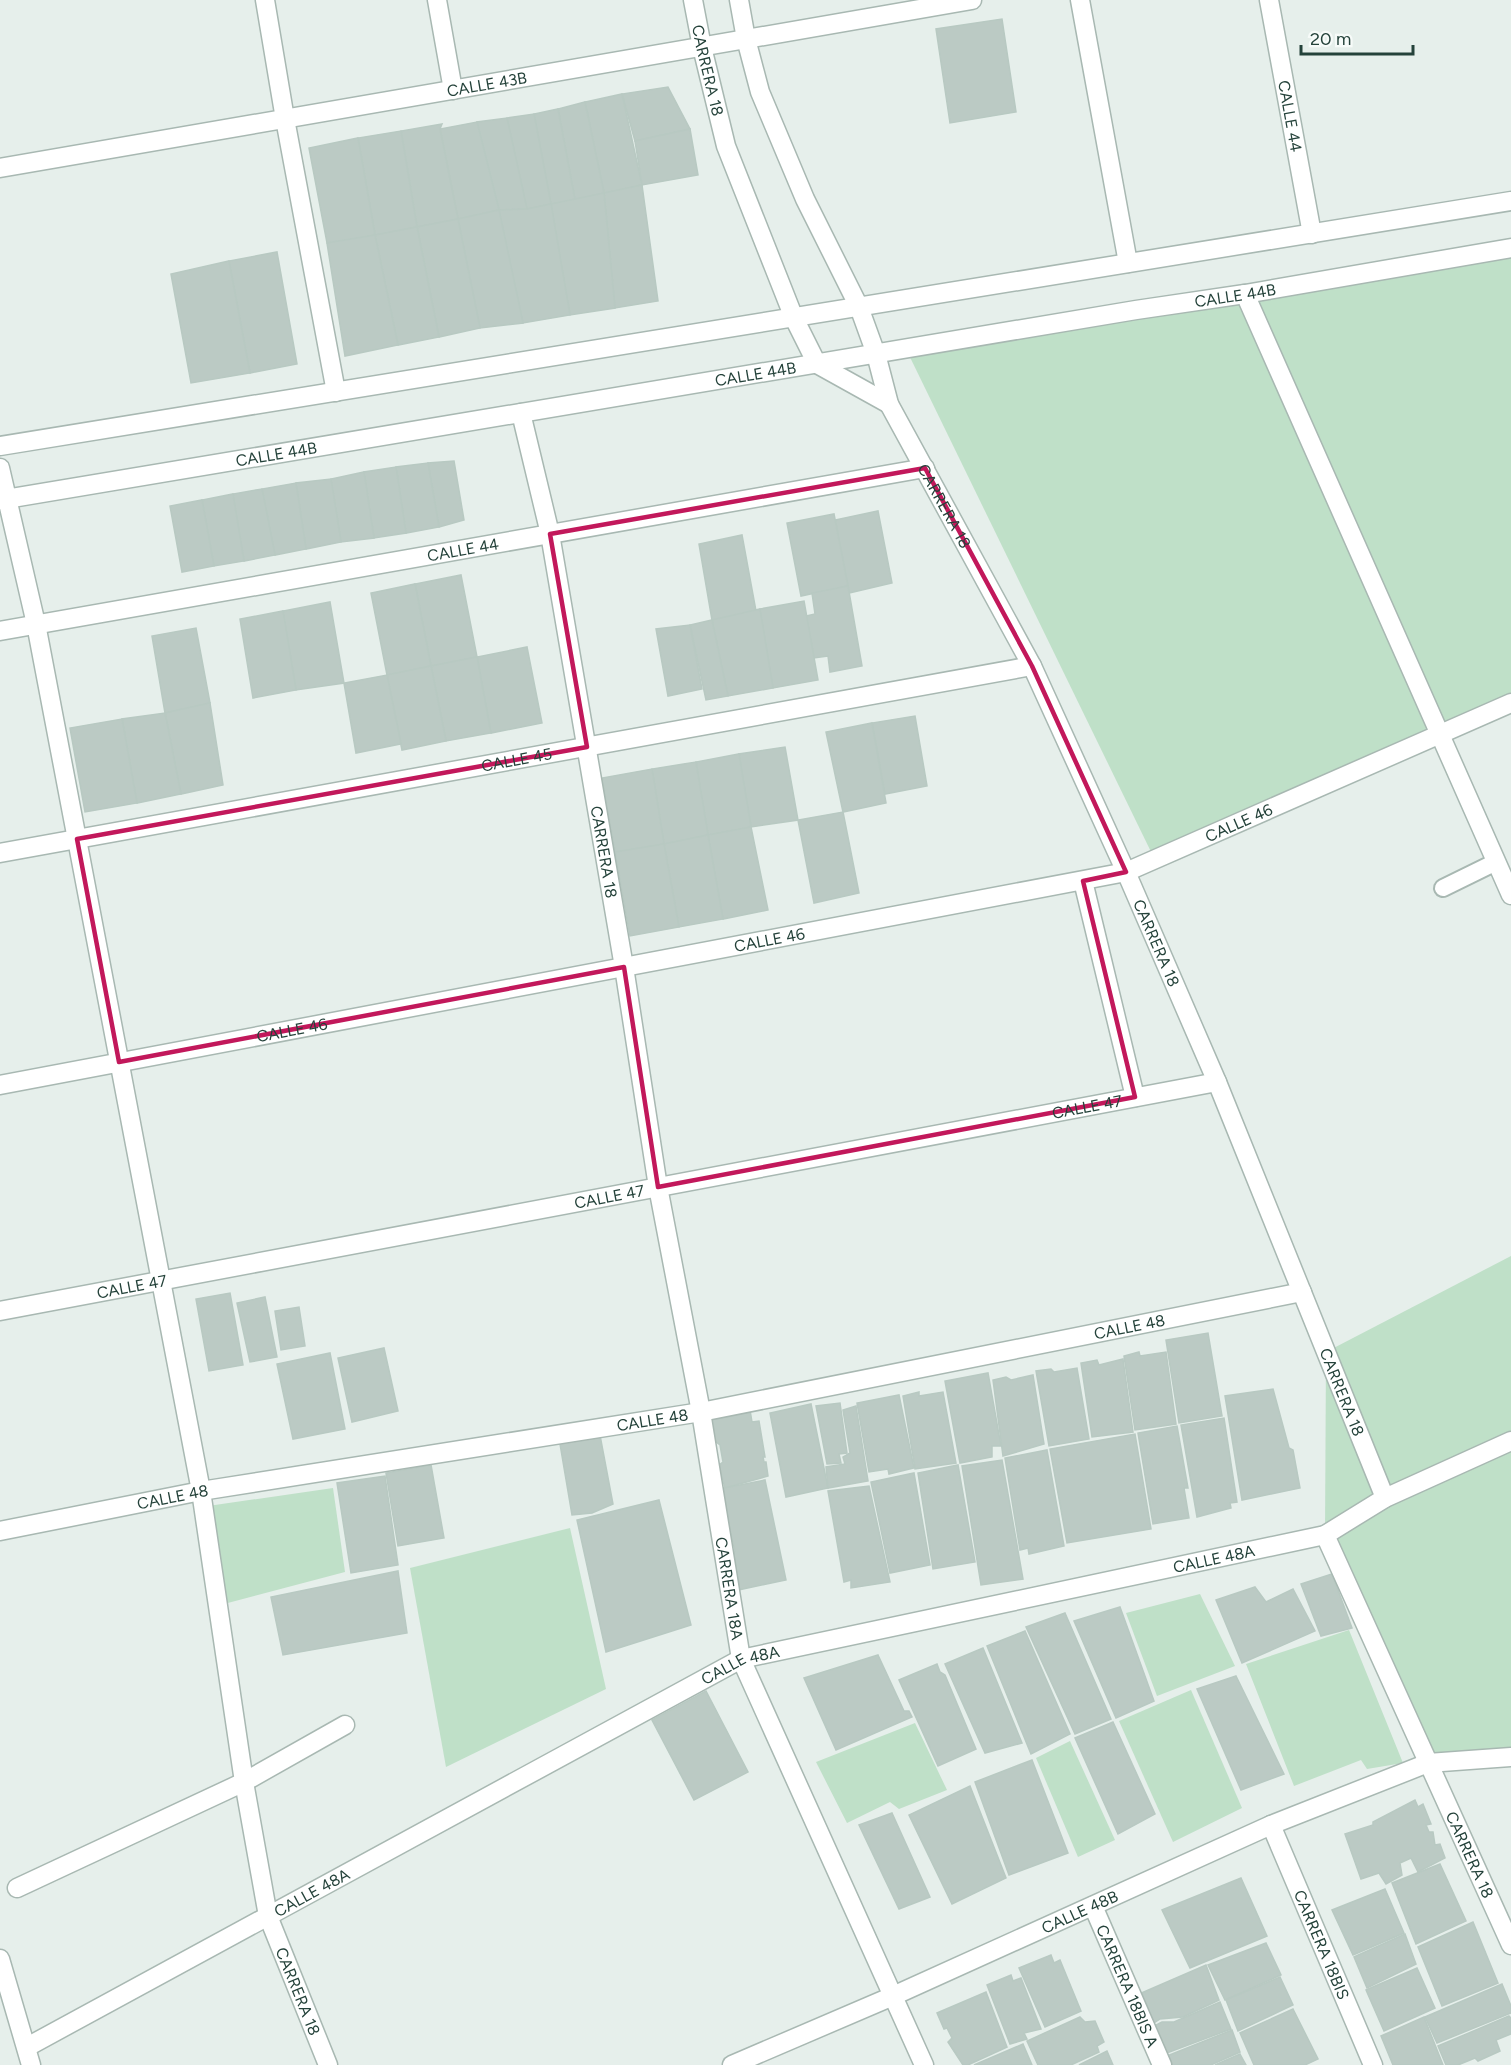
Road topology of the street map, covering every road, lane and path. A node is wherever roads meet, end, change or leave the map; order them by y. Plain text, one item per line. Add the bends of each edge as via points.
1 (265, 0) edge
2 (437, 0) edge
3 (693, 0) edge
4 (739, 0) edge
5 (972, 0) edge
6 (1080, 0) edge
7 (1269, 0) edge
8 (746, 39) junction
9 (702, 47) junction
10 (453, 90) junction
11 (285, 119) junction
12 (0, 168) edge
13 (1511, 201) edge
14 (1312, 234) junction
15 (1511, 248) edge
16 (1128, 264) junction
17 (1245, 294) junction
18 (859, 307) junction
19 (794, 318) junction
20 (876, 354) junction
21 (817, 364) junction
22 (336, 392) junction
23 (889, 404) junction
24 (521, 412) junction
25 (0, 446) edge
26 (0, 468) edge
27 (925, 468) junction
28 (3, 499) edge
29 (550, 534) junction
30 (36, 624) junction
31 (0, 631) edge
32 (1032, 666) junction
33 (1511, 703) edge
34 (1440, 734) junction
35 (587, 747) junction
36 (77, 839) junction
37 (0, 853) edge
38 (1496, 862) junction
39 (1126, 872) junction
40 (1083, 881) junction
41 (1443, 888) dead end
42 (1511, 895) edge
43 (624, 967) junction
44 (119, 1062) junction
45 (1217, 1082) junction
46 (0, 1084) edge
47 (1135, 1097) junction
48 (658, 1187) junction
49 (161, 1281) junction
50 (1302, 1292) junction
51 (0, 1311) edge
52 (701, 1412) junction
53 (1511, 1441) edge
54 (201, 1491) junction
55 (1385, 1498) junction
56 (0, 1531) edge
57 (1325, 1535) junction
58 (741, 1659) junction
59 (345, 1725) dead end
60 (1511, 1758) edge
61 (1428, 1763) junction
62 (244, 1782) junction
63 (1271, 1826) junction
64 (17, 1888) dead end
65 (1093, 1906) junction
66 (268, 1916) junction
67 (1511, 1945) edge
68 (0, 1959) edge
69 (893, 1996) junction
70 (27, 2047) junction
71 (31, 2065) edge
72 (328, 2065) edge
73 (732, 2065) edge
74 (924, 2065) edge
75 (1162, 2065) edge
76 (1373, 2065) edge

1 - 11 street
2 - 10 street
3 - 9 street, CARRERA 18
4 - 8 street, CARRERA 18
5 - 8 street, CALLE 43B
6 - 16 street
7 - 14 street, CALLE 44
8 - 9 street, CALLE 43B
8 - 18 street, CARRERA 18 via 760,92 805,199
9 - 10 street, CALLE 43B
9 - 19 street, CARRERA 18 via 726,146
10 - 11 street, CALLE 43B
11 - 12 street, CALLE 43B
11 - 22 street
13 - 14 street
14 - 16 street
15 - 17 street, CALLE 44B
16 - 18 street
17 - 20 street, CALLE 44B
17 - 34 street
18 - 19 street
18 - 20 street, CARRERA 18
19 - 21 street, CARRERA 18
19 - 22 street
20 - 21 street, CALLE 44B
20 - 23 street, CARRERA 18
21 - 23 street
21 - 24 street, CALLE 44B
22 - 25 street
23 - 27 street, CARRERA 18
24 - 28 street, CALLE 44B
24 - 29 street, CARRERA 18
26 - 28 street
27 - 29 street, CALLE 44
27 - 32 street, CARRERA 18
28 - 30 street, CARRERA 18
29 - 30 street, CALLE 44
29 - 35 street, CARRERA 18
30 - 31 street, CALLE 44
30 - 36 street, CARRERA 18
32 - 35 street, CALLE 45
32 - 39 street, CARRERA 18
33 - 34 street, CALLE 46
34 - 38 street
34 - 39 street, CALLE 46
35 - 36 street, CALLE 45
35 - 43 street, CARRERA 18
36 - 37 street, CALLE 45
36 - 44 street, CARRERA 18
38 - 41 lane
38 - 42 street
39 - 40 street, CALLE 46
39 - 45 street, CARRERA 18
40 - 43 street, CALLE 46
40 - 47 street
43 - 44 street, CALLE 46
43 - 48 street, CARRERA 18
44 - 46 street, CALLE 46
44 - 49 street, CARRERA 18
45 - 47 street, CALLE 47
45 - 50 street, CARRERA 18
47 - 48 street, CALLE 47
48 - 49 street, CALLE 47
48 - 52 street, CARRERA 18A
49 - 51 street, CALLE 47
49 - 54 street, CARRERA 18
50 - 52 street, CALLE 48
50 - 55 street, CARRERA 18
52 - 54 street, CALLE 48
52 - 58 street, CARRERA 18A
53 - 55 street, CALLE 48A
54 - 56 street, CALLE 48
54 - 62 street, CARRERA 18
55 - 57 street, CALLE 48A
57 - 58 street, CALLE 48A
57 - 61 street, CARRERA 18
58 - 66 street, CALLE 48A
58 - 69 street, CARRERA 18A
59 - 62 street
60 - 61 street, CALLE 48B
61 - 63 street, CALLE 48B
61 - 67 street, CARRERA 18
62 - 64 street
62 - 66 street, CARRERA 18
63 - 65 street, CALLE 48B
63 - 76 street, CARRERA 18BIS
65 - 69 street, CALLE 48B
65 - 75 street, CARRERA 18BIS A
66 - 70 street, CALLE 48A
66 - 72 street, CARRERA 18
68 - 70 street
69 - 73 street, CALLE 48B
69 - 74 street, CARRERA 18A
70 - 71 street

